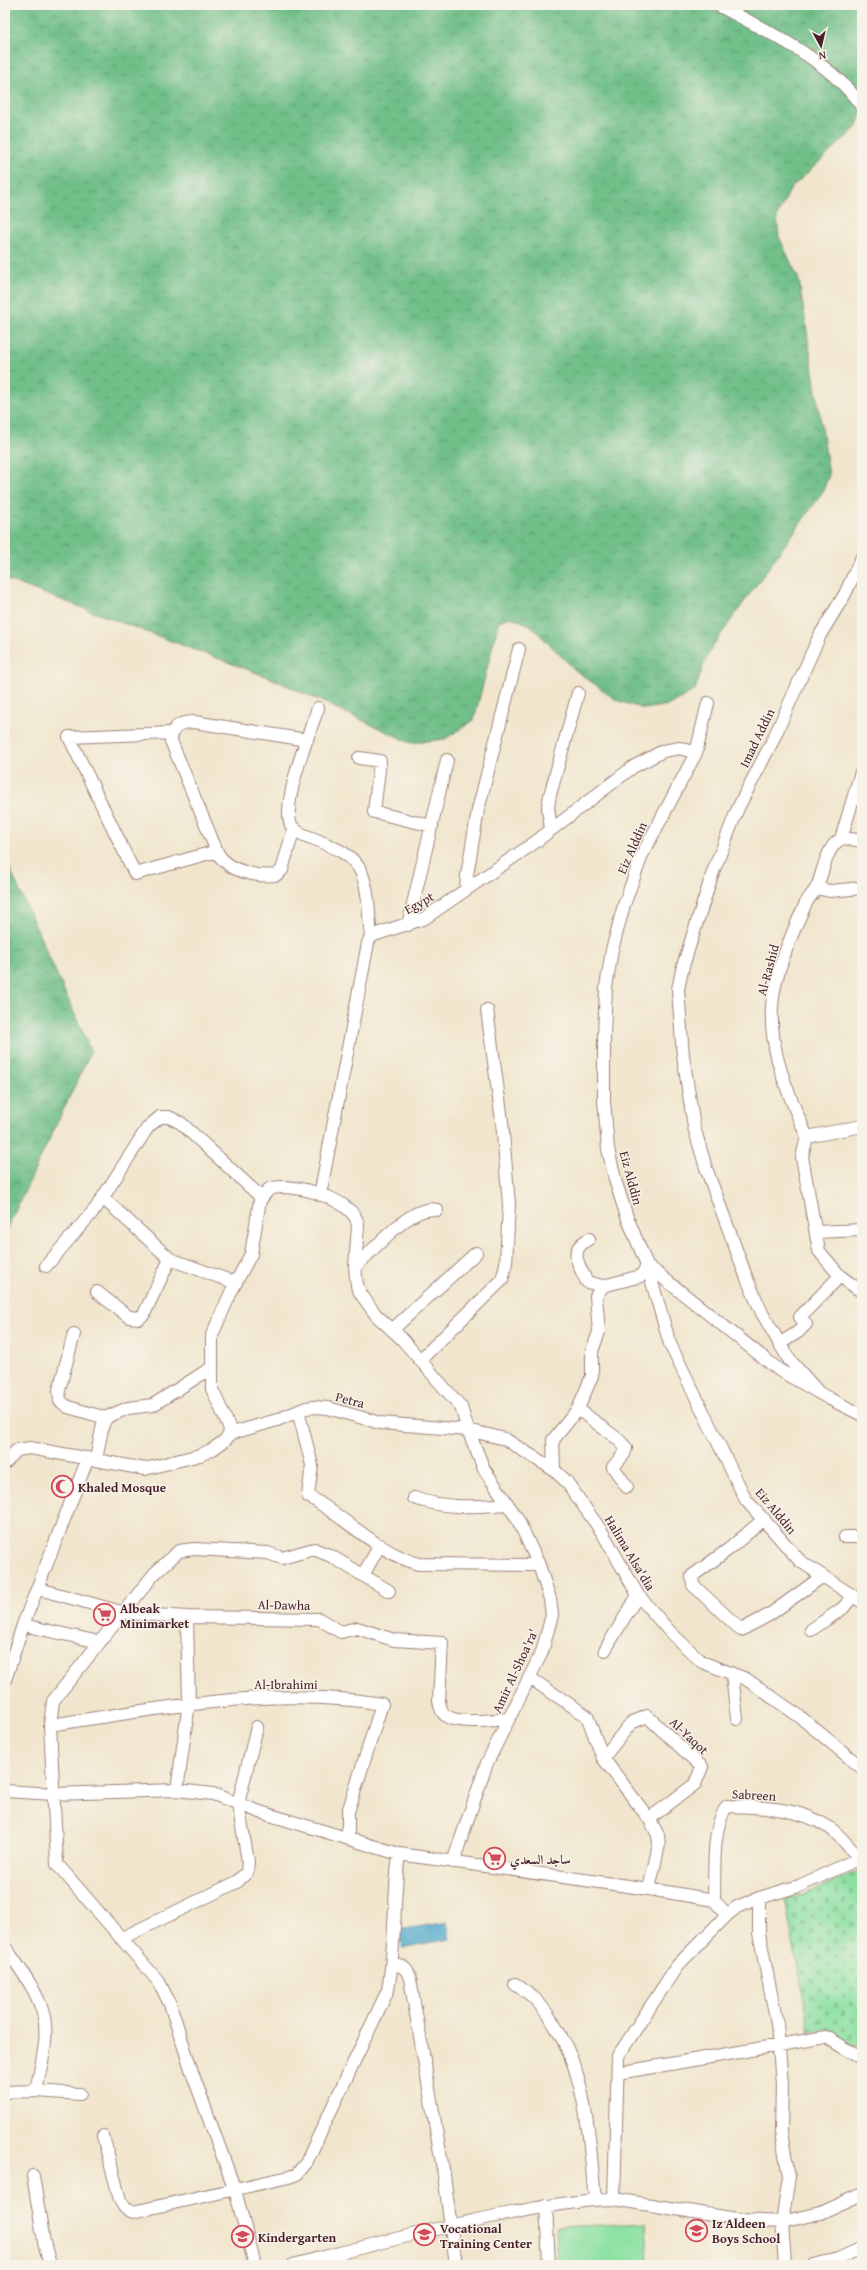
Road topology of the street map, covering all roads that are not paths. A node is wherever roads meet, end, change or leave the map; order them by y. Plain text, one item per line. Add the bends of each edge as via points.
1 (718, 5) edge
2 (862, 107) edge
3 (862, 557) edge
4 (519, 649) dead end
5 (578, 693) dead end
6 (708, 703) dead end
7 (318, 708) dead end
8 (172, 733) junction
9 (307, 740) junction
10 (696, 753) junction
11 (359, 758) dead end
12 (447, 760) dead end
13 (861, 772) dead end
14 (432, 826) junction
15 (294, 828) junction
16 (551, 830) junction
17 (841, 839) junction
18 (862, 841) edge
19 (216, 851) junction
20 (816, 888) junction
21 (862, 888) edge
22 (466, 890) junction
23 (408, 925) junction
24 (372, 936) junction
25 (487, 1010) dead end
26 (862, 1126) edge
27 (807, 1137) junction
28 (320, 1195) junction
29 (103, 1198) junction
30 (262, 1198) junction
31 (437, 1210) dead end
32 (862, 1230) edge
33 (816, 1232) junction
34 (589, 1239) dead end
35 (476, 1253) dead end
36 (170, 1259) junction
37 (647, 1265) junction
38 (46, 1266) dead end
39 (355, 1267) junction
40 (840, 1276) junction
41 (236, 1283) junction
42 (603, 1286) junction
43 (97, 1292) dead end
44 (862, 1292) edge
45 (392, 1330) junction
46 (74, 1334) dead end
47 (779, 1344) junction
48 (420, 1360) junction
49 (211, 1368) junction
50 (818, 1393) junction
51 (578, 1409) junction
52 (298, 1411) junction
53 (862, 1415) edge
54 (106, 1418) junction
55 (468, 1430) junction
56 (229, 1434) junction
57 (92, 1459) junction
58 (5, 1463) edge
59 (554, 1470) junction
60 (626, 1487) dead end
61 (414, 1498) dead end
62 (507, 1504) junction
63 (764, 1519) junction
64 (845, 1537) dead end
65 (862, 1537) edge
66 (380, 1545) junction
67 (539, 1565) junction
68 (363, 1575) junction
69 (823, 1576) junction
70 (39, 1589) junction
71 (389, 1591) dead end
72 (638, 1596) junction
73 (857, 1599) edge
74 (125, 1613) junction
75 (188, 1617) junction
76 (23, 1626) junction
77 (811, 1630) dead end
78 (99, 1642) junction
79 (604, 1650) dead end
80 (732, 1674) junction
81 (530, 1678) junction
82 (5, 1680) edge
83 (190, 1703) junction
84 (508, 1719) junction
85 (737, 1719) dead end
86 (50, 1724) junction
87 (257, 1727) dead end
88 (603, 1758) junction
89 (862, 1768) edge
90 (178, 1790) junction
91 (5, 1792) edge
92 (54, 1794) junction
93 (238, 1804) junction
94 (650, 1820) junction
95 (348, 1838) junction
96 (399, 1854) junction
97 (860, 1858) edge
98 (453, 1862) junction
99 (649, 1889) junction
100 (760, 1898) junction
101 (714, 1900) junction
102 (728, 1915) junction
103 (122, 1938) junction
104 (5, 1947) edge
105 (393, 1965) junction
106 (515, 1984) dead end
107 (779, 2045) junction
108 (862, 2059) edge
109 (618, 2073) junction
110 (36, 2091) junction
111 (5, 2092) edge
112 (80, 2094) dead end
113 (103, 2136) dead end
114 (33, 2176) dead end
115 (235, 2190) junction
116 (862, 2194) edge
117 (614, 2199) junction
118 (595, 2200) junction
119 (546, 2206) junction
120 (782, 2222) junction
121 (450, 2224) junction
122 (862, 2248) edge
123 (50, 2265) edge
124 (255, 2265) edge
125 (292, 2265) edge
126 (456, 2265) edge
127 (549, 2265) edge
128 (785, 2265) edge
129 (814, 2265) edge

1 - 2 street via 816,62 844,83
3 - 47 street, Imad Addin via 845,594 820,634 772,742 738,808 713,872 680,978 678,1005 682,1056 694,1127 706,1168 747,1279
4 - 22 street via 478,810
5 - 16 street via 550,795 548,807
6 - 10 street, Eiz Alddin
7 - 9 street
8 - 9 street via 183,722 194,722
8 - 19 street via 171,741
8 - 19 street via 69,737 135,874
9 - 15 street via 289,802 289,817
10 - 16 street, Egypt via 680,748 663,751 633,767
10 - 37 street, Eiz Alddin via 642,855 624,905 606,986 604,1100 608,1149 627,1218
11 - 14 street via 380,761 374,812
12 - 14 street
13 - 17 street
14 - 23 street
15 - 19 street via 282,870 276,875 253,874 231,868
15 - 24 street via 343,852 359,867 367,888
16 - 22 street, Egypt
17 - 18 street
17 - 20 street, Al-Rashid via 832,847
20 - 21 street via 830,891
20 - 27 street, Al-Rashid via 806,903 785,954 773,996 774,1044 786,1088
22 - 23 street, Egypt via 425,918
23 - 24 street, Egypt
24 - 28 street via 368,943
25 - 48 street via 502,1121 509,1205 506,1264 502,1280
26 - 27 street
27 - 33 street via 802,1157
28 - 30 street via 287,1186 277,1186 270,1189
28 - 39 street, Amir Al-Shoa'ra' via 329,1197 355,1215 358,1225
29 - 30 street via 148,1127 164,1116 180,1123
29 - 36 street
29 - 38 street
30 - 41 street via 251,1254
31 - 39 street via 425,1209 409,1217
32 - 33 street
33 - 40 street via 819,1251
34 - 42 street via 580,1243 576,1255 587,1282
35 - 45 street
36 - 41 street
36 - 43 street via 140,1318 129,1317
37 - 42 street via 639,1277
37 - 50 street via 778,1370
37 - 63 street, Eiz Alddin via 670,1344 746,1500
39 - 45 street, Amir Al-Shoa'ra' via 357,1286 366,1304
40 - 44 street
40 - 47 street via 800,1317 806,1324
41 - 49 street via 212,1335
42 - 51 street via 596,1296 600,1332 592,1352 593,1372
45 - 48 street, Amir Al-Shoa'ra'
46 - 54 street via 59,1390 60,1401 68,1407
47 - 50 street, Imad Addin
48 - 55 street, Amir Al-Shoa'ra' via 461,1407
49 - 54 street via 153,1405 128,1408
49 - 56 street via 212,1389 229,1424
50 - 53 street
51 - 59 street via 553,1440
51 - 60 street via 626,1448 613,1467
52 - 55 street, Petra via 328,1408 380,1423
52 - 56 street, Petra
52 - 66 street via 312,1465 308,1496
54 - 57 street
55 - 59 street, Halima Alsa'dia via 505,1439
55 - 62 street, Amir Al-Shoa'ra' via 484,1469
56 - 57 street via 224,1442 214,1449 155,1468 133,1468
57 - 58 street via 30,1448 17,1450
57 - 70 street
59 - 72 street, Halima Alsa'dia via 566,1481 602,1532
61 - 62 street via 445,1506
62 - 67 street, Amir Al-Shoa'ra' via 517,1518
63 - 69 street, Eiz Alddin via 800,1561
63 - 69 street via 692,1576 693,1585 741,1630 769,1615
64 - 65 street
66 - 67 street via 404,1560 418,1564
66 - 68 street
67 - 81 street, Amir Al-Shoa'ra' via 550,1599 552,1616 549,1633
68 - 71 street
68 - 74 street via 314,1549 282,1558 268,1553 185,1549 167,1561
69 - 73 street, Eiz Alddin
70 - 74 street, Al-Dawha
70 - 76 street
72 - 79 street
72 - 80 street, Halima Alsa'dia via 671,1633 702,1662
73 - 77 street
74 - 75 street, Al-Dawha
74 - 78 street
75 - 83 street
75 - 84 street, Al-Dawha via 319,1619 341,1632 357,1628 394,1640 442,1643 440,1701 441,1710 445,1715 463,1720
76 - 78 street
76 - 82 street
78 - 86 street via 53,1701
80 - 85 street
80 - 89 street, Halima Alsa'dia via 746,1679 799,1716
81 - 84 street, Amir Al-Shoa'ra'
81 - 88 street via 584,1712 590,1720
83 - 86 street, Al-Ibrahimi
83 - 90 street
83 - 95 street, Al-Ibrahimi via 267,1696 350,1699 382,1704 348,1812
84 - 98 street, Amir Al-Shoa'ra' via 486,1762
86 - 92 street
87 - 93 street
88 - 94 street
88 - 94 street, Al-Yaqot via 631,1723 647,1716 702,1767 695,1784
90 - 92 street
90 - 93 street via 213,1794
91 - 92 street
92 - 103 street via 57,1864
93 - 95 street
93 - 103 street via 248,1861 247,1872 243,1878
94 - 99 street via 658,1835 659,1844
95 - 96 street
96 - 98 street
96 - 105 street via 395,1885
97 - 100 street via 799,1886
97 - 101 street, Sabreen via 829,1827 807,1816 765,1807 727,1806 722,1812 717,1835
98 - 99 street
99 - 101 street
100 - 102 street via 738,1907
100 - 107 street via 759,1933
101 - 102 street
102 - 109 street via 677,1966 618,2056
103 - 115 street via 159,1982 170,2004
104 - 110 street via 29,1983 44,2018 43,2051
105 - 115 street via 388,1990 379,2012 300,2170 290,2177
105 - 121 street via 402,1966 410,1976
106 - 118 street via 536,2000 564,2041 583,2094
107 - 108 street via 826,2037
107 - 109 street
107 - 120 street via 782,2084 781,2132 789,2177
109 - 117 street
110 - 111 street
110 - 112 street
113 - 115 street via 120,2200 130,2211 139,2212
114 - 123 street
115 - 124 street
116 - 120 street via 820,2213
117 - 118 street
117 - 120 street via 743,2220
118 - 119 street
119 - 121 street
119 - 127 street
120 - 128 street
121 - 125 street
121 - 126 street
122 - 129 street via 838,2259

